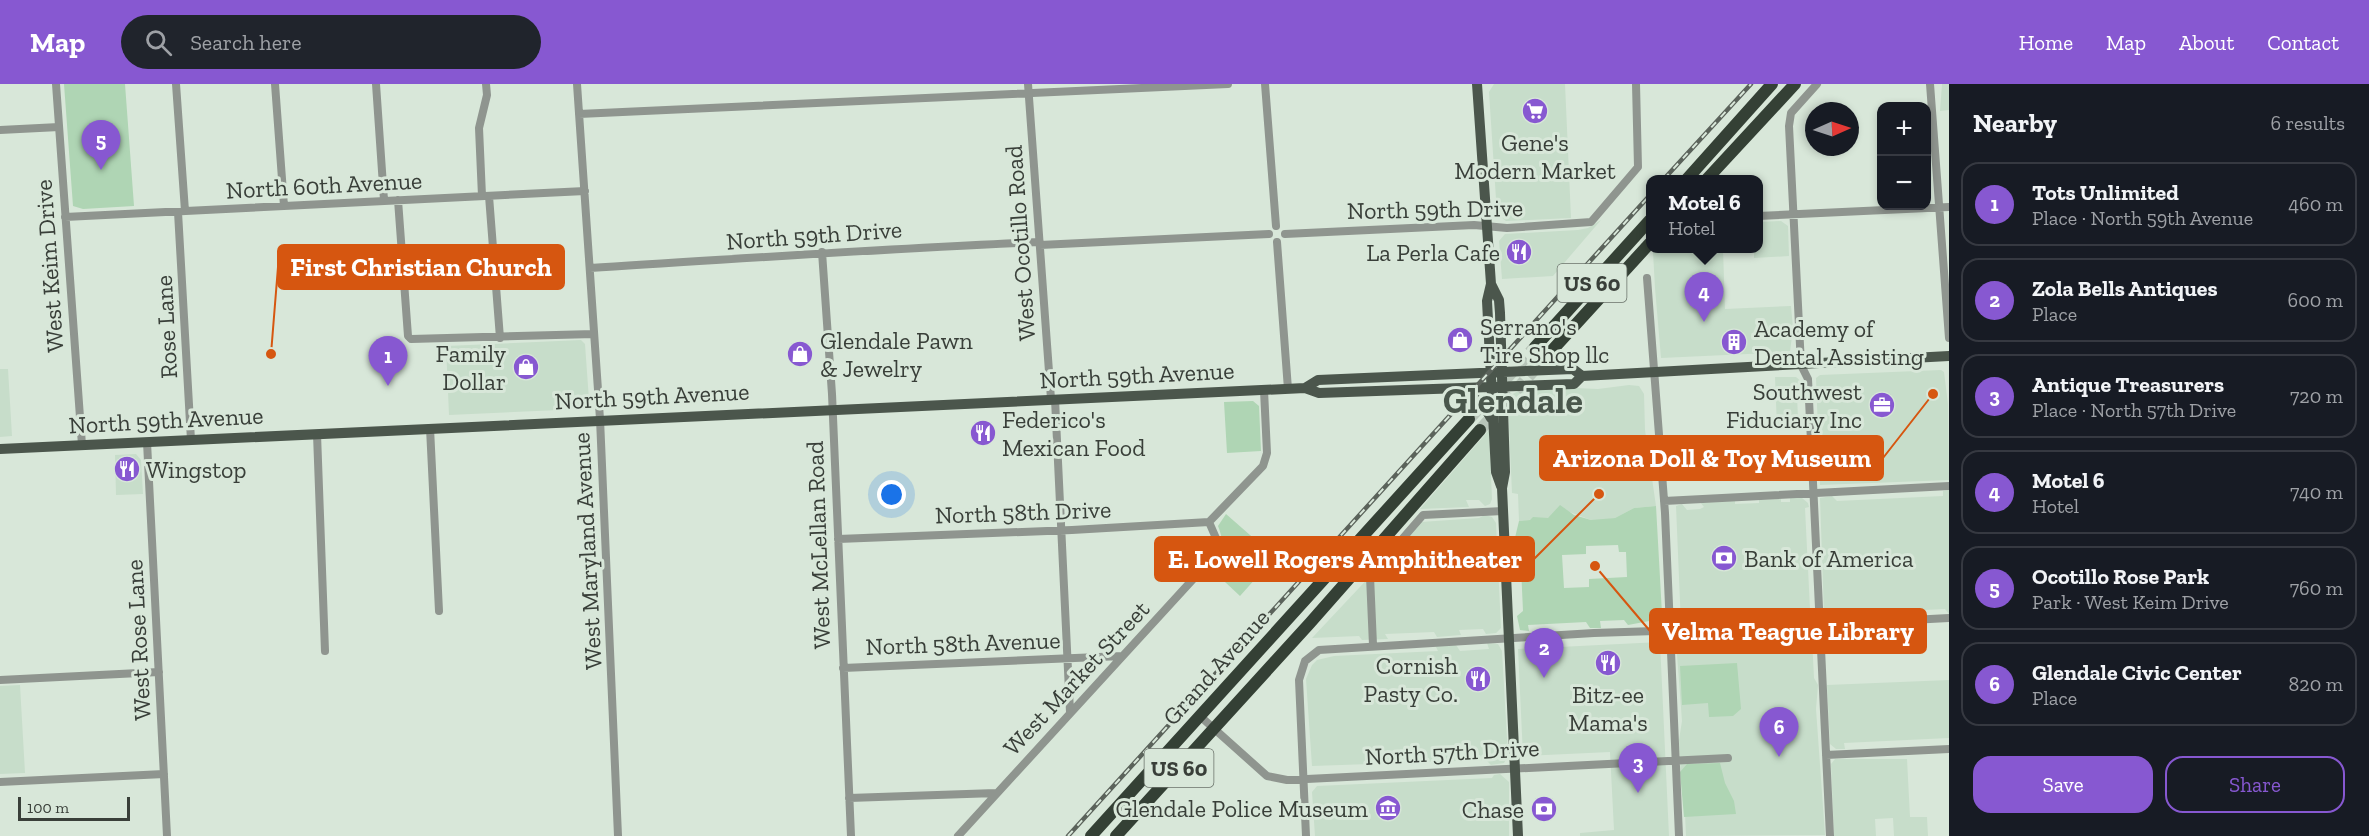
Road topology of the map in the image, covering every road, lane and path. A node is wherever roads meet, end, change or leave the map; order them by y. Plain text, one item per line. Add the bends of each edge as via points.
1 (56, 84) edge
2 (176, 84) edge
3 (275, 84) edge
4 (375, 84) edge
5 (486, 84) edge
6 (577, 84) edge
7 (1028, 84) edge
8 (1228, 84) edge
9 (1265, 84) edge
10 (1477, 84) edge
11 (1636, 84) edge
12 (1772, 84) edge
13 (1794, 84) edge
14 (1817, 84) edge
15 (1930, 84) edge
16 (1029, 94) junction
17 (579, 114) junction
18 (59, 127) junction
19 (0, 130) edge
20 (1691, 175) edge
21 (1712, 175) edge
22 (585, 191) junction
23 (486, 196) junction
24 (384, 200) junction
25 (398, 200) junction
26 (284, 206) junction
27 (1939, 207) junction
28 (1949, 207) edge
29 (182, 211) junction
30 (1794, 214) junction
31 (1763, 216) edge
32 (66, 217) junction
33 (1646, 224) edge
34 (1276, 226) junction
35 (1487, 226) junction
36 (1269, 234) junction
37 (1285, 234) junction
38 (1277, 242) junction
39 (1040, 244) junction
40 (1646, 247) edge
41 (822, 252) junction
42 (590, 268) junction
43 (1647, 278) dead end
44 (1491, 285) junction
45 (594, 334) junction
46 (500, 338) junction
47 (1949, 338) edge
48 (1535, 347) tunnel mouth
49 (1949, 356) edge
50 (1546, 357) tunnel mouth
51 (1801, 365) junction
52 (1490, 372) junction
53 (1502, 372) junction
54 (1652, 373) junction
55 (1582, 376) junction
56 (1497, 386) junction
57 (1305, 388) junction
58 (1288, 389) junction
59 (1431, 389) junction
60 (1264, 390) junction
61 (1053, 399) junction
62 (832, 409) junction
63 (1469, 419) tunnel mouth
64 (600, 420) junction
65 (1494, 424) junction
66 (430, 428) junction
67 (1480, 430) tunnel mouth
68 (317, 434) junction
69 (191, 440) junction
70 (147, 442) junction
71 (82, 445) junction
72 (0, 449) edge
73 (1949, 486) edge
74 (1502, 488) junction
75 (1813, 491) junction
76 (1664, 501) junction
77 (1503, 512) junction
78 (1209, 522) junction
79 (1061, 530) junction
80 (838, 539) junction
81 (439, 611) dead end
82 (1949, 618) edge
83 (1818, 625) junction
84 (1670, 630) junction
85 (1509, 638) junction
86 (1373, 645) junction
87 (325, 651) dead end
88 (1122, 656) junction
89 (1068, 658) junction
90 (843, 668) junction
91 (159, 672) junction
92 (0, 680) edge
93 (1070, 712) junction
94 (1201, 717) junction
95 (1214, 729) junction
96 (1949, 749) edge
97 (1826, 755) junction
98 (1728, 758) dead end
99 (1675, 761) junction
100 (1515, 769) junction
101 (164, 774) junction
102 (1303, 779) junction
103 (0, 782) edge
104 (996, 793) junction
105 (849, 798) junction
106 (167, 836) edge
107 (618, 836) edge
108 (851, 836) edge
109 (958, 836) edge
110 (1091, 836) edge
111 (1116, 836) edge
112 (1306, 836) edge
113 (1518, 836) edge
114 (1679, 836) edge
115 (1830, 836) edge

1 - 18 street, West Keim Drive
2 - 29 street
3 - 26 street
4 - 24 street
5 - 23 street via 479,128
6 - 17 street, West Maryland Avenue
7 - 16 street, West Ocotillo Road
8 - 16 street
9 - 34 street
10 - 35 main road
11 - 35 street, North 59th Drive via 1638,167 1596,218 1586,224
12 - 20 highway
13 - 21 highway
14 - 30 street via 1790,118
15 - 27 street
16 - 17 street
16 - 39 street, West Ocotillo Road
17 - 22 street, West Maryland Avenue
18 - 19 street
18 - 32 street, West Keim Drive
22 - 23 street, North 60th Avenue
22 - 42 street, West Maryland Avenue
23 - 25 street, North 60th Avenue
23 - 46 street
24 - 25 street, North 60th Avenue
24 - 26 street, North 60th Avenue
25 - 46 street via 408,336
26 - 29 street, North 60th Avenue
27 - 28 street
27 - 30 street
27 - 47 street
29 - 32 street, North 60th Avenue
29 - 69 street, Rose Lane
30 - 31 street
30 - 51 street
32 - 71 street, West Keim Drive
33 - 48 highway, US 60
34 - 36 street
34 - 37 street
35 - 37 street, North 59th Drive
35 - 44 main road
36 - 38 street
36 - 39 street, North 59th Drive
37 - 38 street
38 - 58 street
39 - 41 street, North 59th Drive
39 - 61 street, West Ocotillo Road
40 - 50 highway, US 60
41 - 42 street, North 59th Drive
41 - 62 street, West McLellan Road
42 - 45 street, West Maryland Avenue
43 - 54 street
44 - 52 main road via 1486,301
44 - 53 main road via 1499,300
45 - 46 street
45 - 64 street, West Maryland Avenue
49 - 51 main road, North 59th Avenue
51 - 54 main road, North 59th Avenue
51 - 75 street via 1808,379
52 - 53 main road, North 59th Avenue
52 - 56 main road
52 - 57 main road, North 59th Avenue via 1318,380
53 - 55 main road, North 59th Avenue via 1573,369
53 - 56 main road
54 - 55 main road, North 59th Avenue
54 - 76 street
55 - 56 main road, North 59th Avenue via 1574,384
56 - 59 main road, North 59th Avenue
56 - 65 main road
56 - 74 main road via 1505,472
57 - 58 main road, North 59th Avenue
57 - 59 main road, North 59th Avenue via 1319,393
58 - 60 main road, North 59th Avenue
59 - 65 main road via 1463,392 1476,398
60 - 61 main road, North 59th Avenue
60 - 78 street via 1267,453 1263,466
61 - 62 main road, North 59th Avenue
61 - 79 street, West Ocotillo Road
62 - 64 main road, North 59th Avenue
62 - 80 street, West McLellan Road
63 - 94 highway, Grand Avenue / US 60
64 - 66 main road, North 59th Avenue
64 - 107 street, West Maryland Avenue
65 - 74 main road via 1496,472
66 - 68 main road, North 59th Avenue
66 - 81 street
67 - 95 highway, Grand Avenue / US 60
68 - 69 main road, North 59th Avenue
68 - 87 street
69 - 70 main road, North 59th Avenue
70 - 71 main road, North 59th Avenue
70 - 91 street, West Rose Lane
71 - 72 main road, North 59th Avenue
73 - 75 street
74 - 77 main road
75 - 76 street
75 - 83 street
76 - 84 street
77 - 85 main road
77 - 86 street via 1423,515 1370,576
78 - 79 street, North 58th Drive
78 - 88 street, West Market Street via 1219,544 1217,553
79 - 80 street, North 58th Drive
79 - 89 street, West Ocotillo Road
80 - 90 street, West McLellan Road
82 - 83 street
83 - 84 street
83 - 97 street
84 - 85 street
84 - 99 street
85 - 86 street
85 - 100 main road
86 - 102 street via 1330,648 1309,656 1303,666 1299,680
88 - 89 street, North 58th Avenue
88 - 93 street, West Market Street
89 - 90 street, North 58th Avenue
89 - 93 street, West Ocotillo Road
90 - 105 street, West McLellan Road
91 - 92 street
91 - 101 street, West Rose Lane
93 - 104 street, West Market Street
94 - 95 street, North 57th Drive
94 - 110 highway, Grand Avenue / US 60
95 - 102 street, North 57th Drive via 1267,776
95 - 111 highway, Grand Avenue / US 60
96 - 97 street
97 - 115 street
98 - 99 street, North 57th Drive
99 - 100 street, North 57th Drive
99 - 114 street
100 - 102 street, North 57th Drive
100 - 113 main road
101 - 103 street
101 - 106 street, West Rose Lane
102 - 112 street
104 - 105 street
104 - 109 street, West Market Street
105 - 108 street, West McLellan Road

